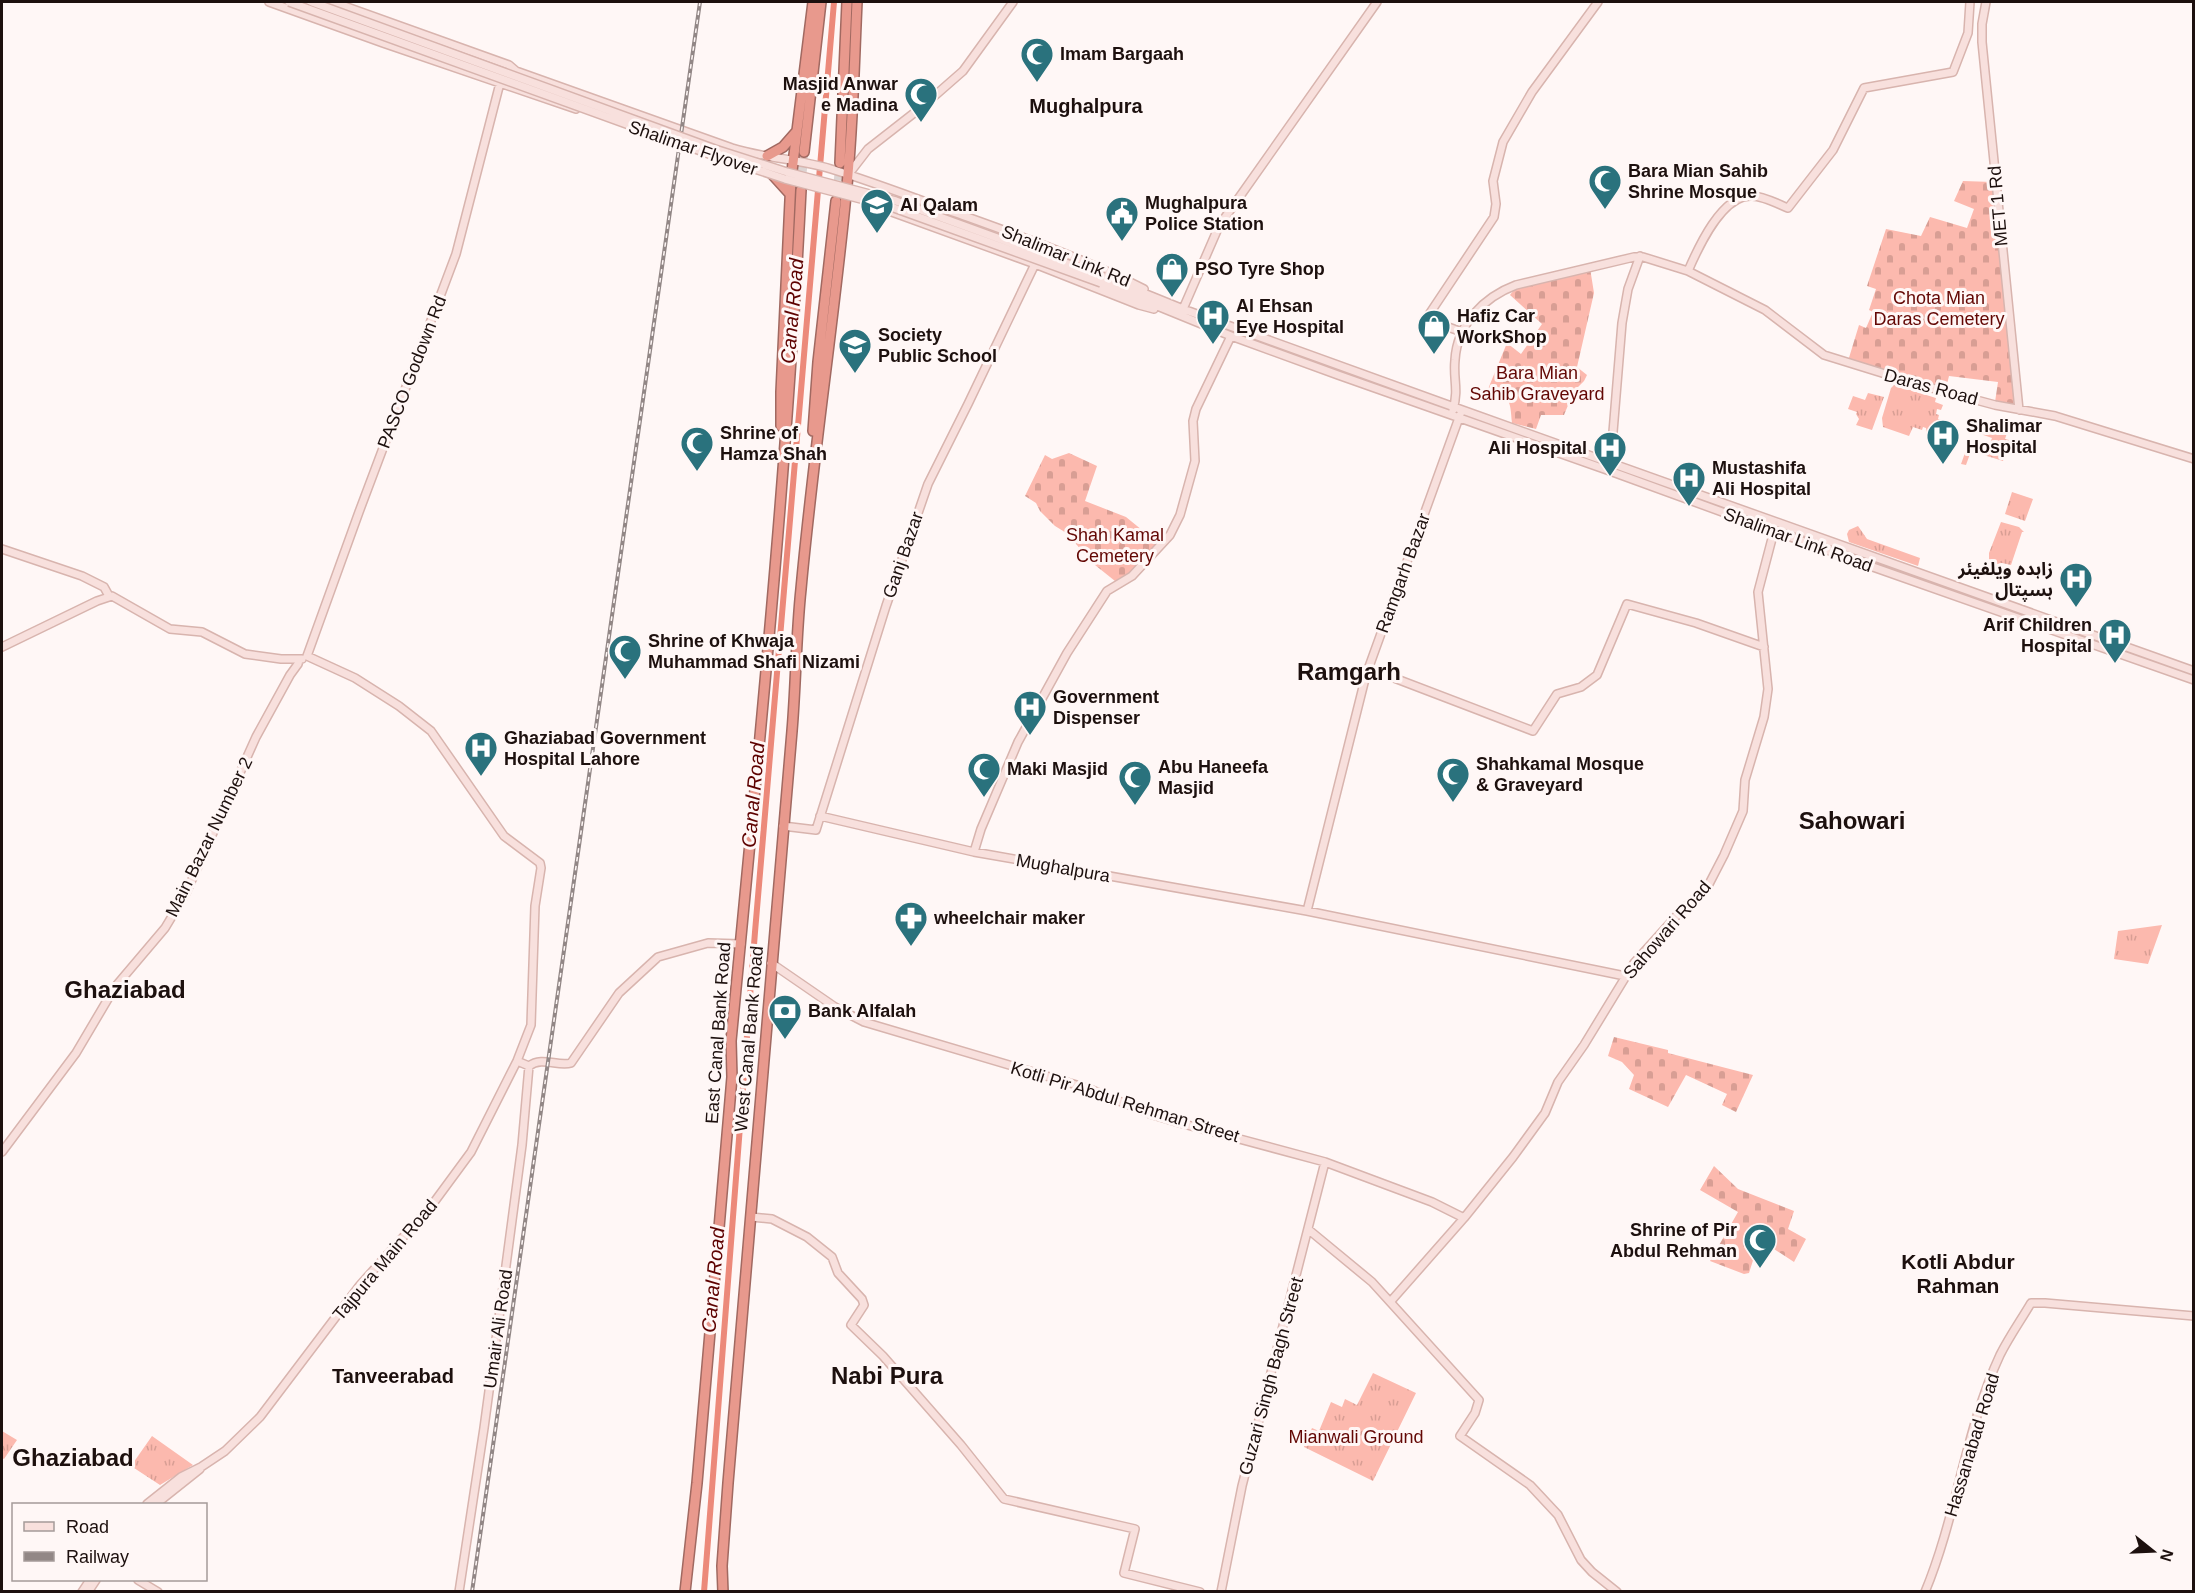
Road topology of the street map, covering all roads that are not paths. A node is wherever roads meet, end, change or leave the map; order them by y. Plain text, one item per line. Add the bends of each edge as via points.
1 (269, 2) edge
2 (289, 2) edge
3 (312, 2) edge
4 (333, 2) edge
5 (813, 2) edge
6 (821, 2) edge
7 (847, 2) edge
8 (857, 2) edge
9 (1013, 2) edge
10 (1377, 2) edge
11 (1598, 2) edge
12 (1970, 2) edge
13 (1986, 2) edge
14 (500, 83) junction
15 (685, 130) junction
16 (797, 130) junction
17 (680, 147) junction
18 (804, 152) tunnel mouth
19 (767, 156) junction
20 (793, 159) junction
21 (840, 163) tunnel mouth
22 (771, 173) junction
23 (848, 175) junction
24 (791, 179) junction
25 (803, 187) junction
26 (790, 194) junction
27 (846, 196) junction
28 (836, 201) tunnel mouth
29 (1637, 256) junction
30 (1035, 264) junction
31 (1688, 271) junction
32 (1102, 280) junction
33 (1182, 312) junction
34 (1462, 332) junction
35 (1231, 336) junction
36 (2019, 410) junction
37 (1456, 412) junction
38 (2193, 459) edge
39 (1610, 462) junction
40 (1607, 470) junction
41 (782, 476) junction
42 (810, 490) junction
43 (1774, 531) junction
44 (1830, 542) junction
45 (2, 549) edge
46 (1827, 550) junction
47 (108, 597) junction
48 (2, 647) edge
49 (1764, 647) junction
50 (307, 656) junction
51 (298, 660) junction
52 (1368, 668) junction
53 (2193, 671) edge
54 (2193, 680) edge
55 (820, 816) junction
56 (783, 826) junction
57 (974, 852) junction
58 (1307, 911) junction
59 (741, 944) junction
60 (771, 963) junction
61 (1625, 976) junction
62 (518, 1061) junction
63 (529, 1066) junction
64 (2, 1152) edge
65 (1325, 1162) junction
66 (751, 1217) junction
67 (1464, 1218) junction
68 (1309, 1230) junction
69 (1390, 1301) junction
70 (2193, 1316) edge
71 (201, 1467) junction
72 (148, 1503) edge
73 (157, 1503) edge
74 (690, 1564) junction
75 (722, 1566) junction
76 (140, 1581) edge
77 (158, 1592) edge
78 (459, 1592) edge
79 (685, 1592) edge
80 (690, 1592) edge
81 (716, 1592) edge
82 (723, 1592) edge
83 (1200, 1592) edge
84 (1221, 1592) edge
85 (1617, 1592) edge
86 (1925, 1592) edge

1 - 14 street, Shalimar Link Rd
2 - 32 street, Shalimar Flyover, bridge via 746,167 900,210
3 - 32 street, Shalimar Flyover, bridge via 715,149 896,201
4 - 15 street, Shalimar Link Rd
5 - 16 highway
6 - 18 highway
7 - 21 highway
8 - 23 highway
9 - 23 street via 963,71 868,149
10 - 33 street via 1219,226
11 - 34 street via 1513,123 1503,142 1493,182 1494,217 1426,319
12 - 31 street via 1968,33 1953,72 1864,88 1833,150 1788,208 1752,195 1732,202 1706,234
13 - 36 street, MET 1 Rd via 1982,42
14 - 17 street, Shalimar Link Rd
14 - 50 street, PASCO Godown Rd via 456,254
15 - 17 street
15 - 19 street, Shalimar Link Rd
16 - 19 highway via 783,147
16 - 20 highway
17 - 22 street, Shalimar Link Rd
19 - 20 street, Shalimar Link Rd
20 - 23 street, Shalimar Link Rd
20 - 24 highway
22 - 24 street, Shalimar Link Rd
22 - 26 highway
23 - 27 highway
23 - 33 street, Shalimar Link Rd via 1044,244 1106,270
24 - 25 street, Shalimar Link Rd
24 - 26 highway
25 - 27 street, Shalimar Link Rd, bridge
25 - 41 highway
26 - 41 highway via 781,392
27 - 30 street, Shalimar Link Rd
27 - 42 highway
28 - 42 highway via 818,362
29 - 31 street, Daras Road
29 - 34 street via 1507,288 1473,313
29 - 39 street via 1622,323
30 - 33 street, Shalimar Link Rd via 1139,305
30 - 55 street, Ganj Bazar via 928,484
31 - 36 street, Daras Road via 1765,310 1824,355
32 - 33 street, Shalimar Link Rd
33 - 35 street, Shalimar Link Road
33 - 37 street, Shalimar Link Road
34 - 37 street, Ramgarh Bazar via 1456,351
35 - 37 street, Shalimar Link Road
35 - 57 street via 1193,421 1195,461 1180,515 1170,535 1132,576 1107,591 1067,653 1018,742
36 - 38 street, Daras Road via 2055,416
37 - 39 street, Shalimar Link Road
37 - 40 street, Shalimar Link Road
37 - 52 street, Ramgarh Bazar
39 - 40 street
39 - 44 street, Shalimar Link Road
40 - 43 street, Shalimar Link Road
41 - 59 highway, East Canal Bank Road
42 - 56 highway, West Canal Bank Road
43 - 46 street, Shalimar Link Road
43 - 49 street, Sahowari Road via 1758,592
44 - 46 street
44 - 53 street, Shalimar Link Road
45 - 47 street via 82,576 104,587
46 - 54 street, Shalimar Link Road
47 - 48 street
47 - 51 street via 118,598 170,629 202,632 245,654
49 - 52 street via 1627,604 1597,675 1581,687 1557,694 1533,731
49 - 61 street, Sahowari Road via 1768,689 1745,780 1741,817 1708,886
50 - 51 street
50 - 62 street, Tajpura Main Road via 355,678 431,731 504,836 540,862 531,1025
51 - 64 street, Main Bazar Number 2 via 256,737 186,893 165,928 115,987 76,1053
52 - 58 street, Ramgarh Bazar
55 - 56 street via 816,830
55 - 57 street, Mughalpura
56 - 60 highway, West Canal Bank Road
57 - 58 street, Mughalpura
58 - 61 street, Mughalpura
59 - 63 street via 708,943 658,957 619,993 571,1064 548,1062
59 - 74 highway, East Canal Bank Road
60 - 65 street, Kotli Pir Abdul Rehman Street via 864,1022 1090,1089 1170,1120
60 - 66 highway, West Canal Bank Road
61 - 67 street, Sahowari Road via 1558,1082 1545,1113
62 - 63 street
62 - 71 street, Tajpura Main Road via 471,1152 432,1204 360,1285 260,1417 225,1451
63 - 78 street, Umair Ali Road via 505,1273
65 - 67 street, Kotli Pir Abdul Rehman Street
65 - 68 street, Guzari Singh Bagh Street
66 - 75 highway, West Canal Bank Road
66 - 83 street via 783,1224 832,1257 838,1273 864,1305 851,1325 885,1358 1004,1500 1135,1529 1124,1573
67 - 69 street, Sahowari Road
68 - 69 street via 1352,1263
68 - 84 street, Guzari Singh Bagh Street via 1242,1486
69 - 85 street via 1479,1400 1460,1436 1530,1485 1558,1515 1581,1560
70 - 86 street, Hassanabad Road via 2031,1303 2000,1354 1977,1415 1938,1559
71 - 72 street, Tajpura Main Road via 181,1477
71 - 73 street, Tajpura Main Road
74 - 79 highway, East Canal Bank Road
74 - 80 highway
75 - 81 highway
75 - 82 highway, West Canal Bank Road
76 - 77 street

